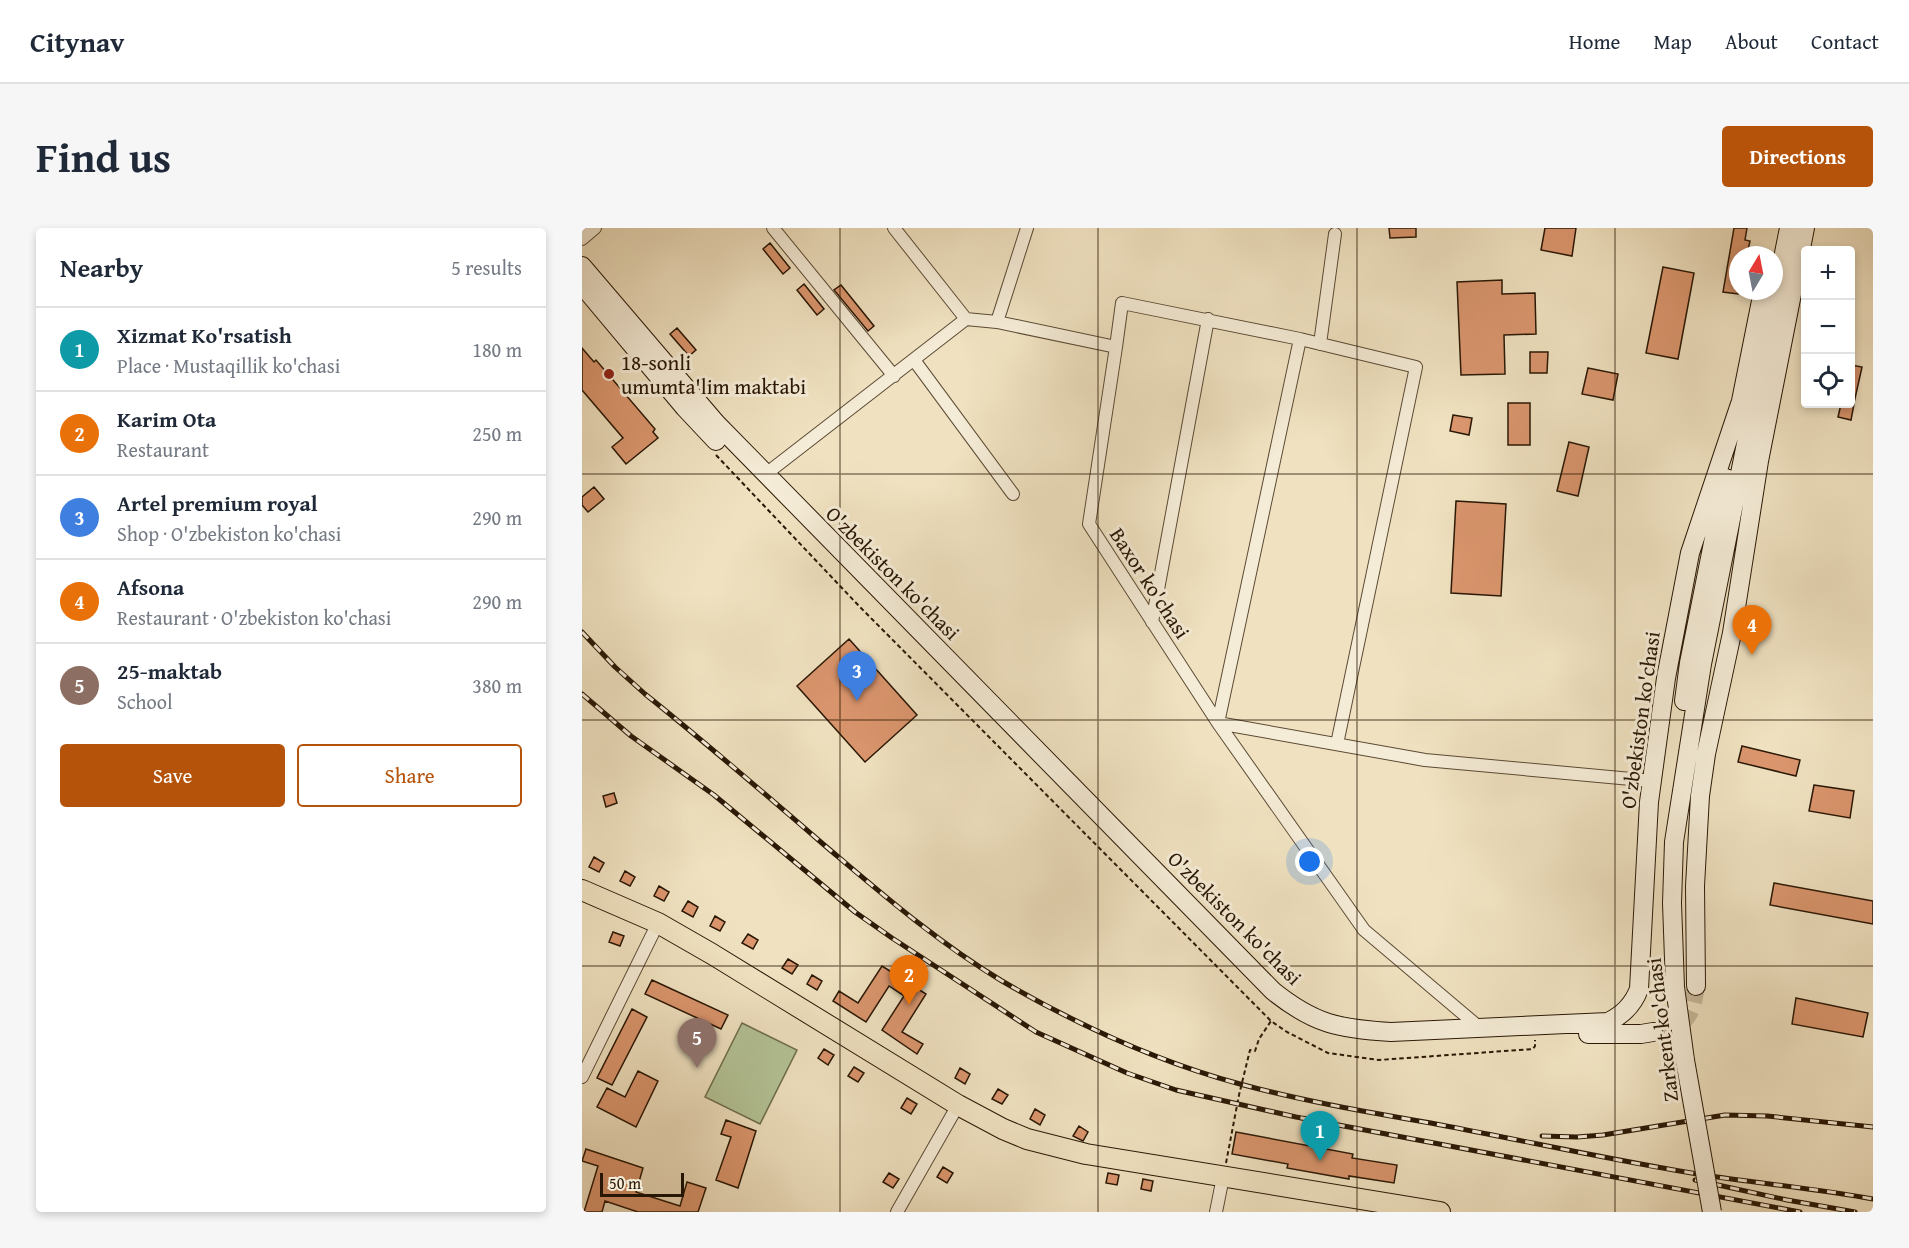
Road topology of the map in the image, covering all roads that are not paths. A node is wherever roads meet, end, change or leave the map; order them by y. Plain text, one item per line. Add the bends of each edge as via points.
1 (595, 228) edge
2 (772, 228) edge
3 (894, 228) edge
4 (1027, 228) edge
5 (1777, 228) edge
6 (1789, 228) edge
7 (1805, 228) edge
8 (1335, 234) dead end
9 (582, 239) edge
10 (1773, 246) edge
11 (582, 266) edge
12 (582, 285) edge
13 (1761, 300) edge
14 (966, 319) junction
15 (1208, 320) junction
16 (997, 322) junction
17 (1300, 339) junction
18 (1320, 344) junction
19 (1116, 347) junction
20 (914, 360) junction
21 (894, 376) junction
22 (1740, 404) junction
23 (1747, 445) junction
24 (1759, 461) junction
25 (767, 476) junction
26 (1013, 494) dead end
27 (1152, 622) junction
28 (1218, 723) junction
29 (1337, 744) junction
30 (1653, 781) junction
31 (1668, 842) junction
32 (582, 890) edge
33 (658, 922) junction
34 (1696, 986) tunnel mouth
35 (1480, 1028) junction
36 (1653, 1032) tunnel mouth
37 (1680, 1060) junction
38 (582, 1077) edge
39 (958, 1105) junction
40 (1223, 1177) junction
41 (1391, 1207) edge
42 (897, 1212) edge
43 (1216, 1212) edge
44 (1440, 1212) edge
45 (1701, 1212) edge
46 (1712, 1212) edge

1 - 9 street
2 - 21 street
3 - 14 street
4 - 16 street
5 - 10 main road
6 - 23 main road
7 - 24 main road
8 - 18 street
11 - 25 main road, O'zbekiston ko'chasi via 716,423
12 - 36 main road, O'zbekiston ko'chasi via 726,452 1279,1010 1326,1033 1376,1042
13 - 22 main road, O'zbekiston ko'chasi
14 - 16 street
14 - 20 street
15 - 17 street
15 - 19 street, Baxor ko'chasi via 1122,303
15 - 27 street
16 - 19 street
17 - 18 street
17 - 28 street
18 - 29 street via 1416,367
19 - 27 street, Baxor ko'chasi via 1089,524
20 - 21 street
20 - 26 street
21 - 25 street
22 - 30 main road, O'zbekiston ko'chasi via 1690,554 1666,678
22 - 31 main road, O'zbekiston ko'chasi via 1689,663
23 - 24 main road
23 - 31 main road
24 - 34 main road via 1732,633 1700,796 1695,886
25 - 35 main road, O'zbekiston ko'chasi via 1285,1001 1328,1025 1359,1030
27 - 28 street, Baxor ko'chasi
28 - 29 street
28 - 35 street, Baxor ko'chasi via 1364,930
29 - 30 street via 1425,760
30 - 35 main road, O'zbekiston ko'chasi via 1639,989 1633,1002 1623,1014 1608,1022
31 - 37 main road, Zarkent ko'chasi via 1661,903 1665,988
32 - 33 main road
33 - 38 street
33 - 39 main road
37 - 45 main road, Zarkent ko'chasi
37 - 46 main road, Zarkent ko'chasi, bridge
39 - 40 main road via 1003,1129 1052,1146
39 - 42 street
40 - 41 main road
40 - 43 street
41 - 44 main road

